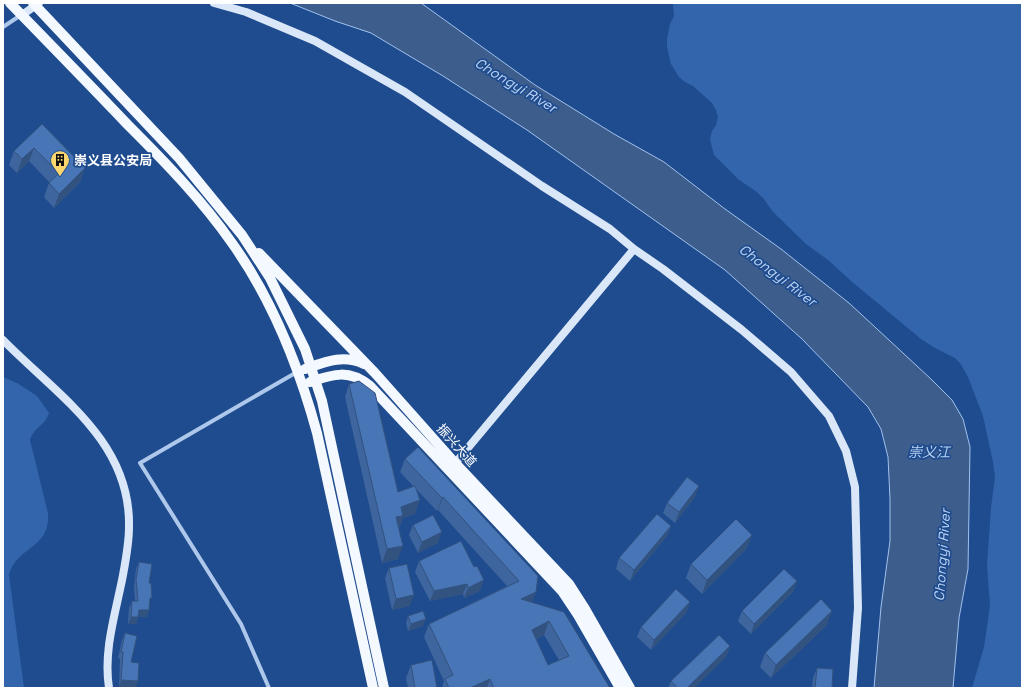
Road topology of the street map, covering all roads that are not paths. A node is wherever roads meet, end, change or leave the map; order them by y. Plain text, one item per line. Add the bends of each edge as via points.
1 (10, 3) edge
2 (214, 3) edge
3 (36, 4) edge
4 (22, 15) junction
5 (3, 27) edge
6 (242, 235) junction
7 (634, 249) junction
8 (3, 340) edge
9 (311, 367) junction
10 (298, 372) junction
11 (374, 373) junction
12 (315, 380) junction
13 (302, 385) junction
14 (452, 466) junction
15 (109, 688) edge
16 (269, 688) edge
17 (373, 688) edge
18 (384, 688) edge
19 (620, 688) edge
20 (630, 688) edge
21 (852, 688) edge

1 - 4 main road
2 - 7 main road via 246,12 315,41 405,92 536,182 610,229
3 - 4 main road
3 - 6 main road via 179,158
4 - 5 street
4 - 10 main road via 170,168 207,210 232,243 258,285
6 - 9 main road via 270,278
6 - 11 main road, 振兴大道
7 - 14 main road
7 - 21 main road via 742,330 791,372 829,416 846,451 855,487 858,608
8 - 15 main road via 89,423 111,453 122,476 127,497 128,548 109,649
9 - 10 main road
9 - 11 main road via 337,359 350,359 363,364
9 - 12 main road
10 - 13 main road
10 - 16 street via 140,463 241,624
11 - 14 main road, 振兴大道
12 - 13 main road, 振兴大道
12 - 14 main road, 振兴大道 via 334,374 358,378 370,386
12 - 18 main road via 322,401
13 - 17 main road via 317,433
14 - 19 main road, 振兴大道 via 562,591
14 - 20 main road, 振兴大道 via 569,584

